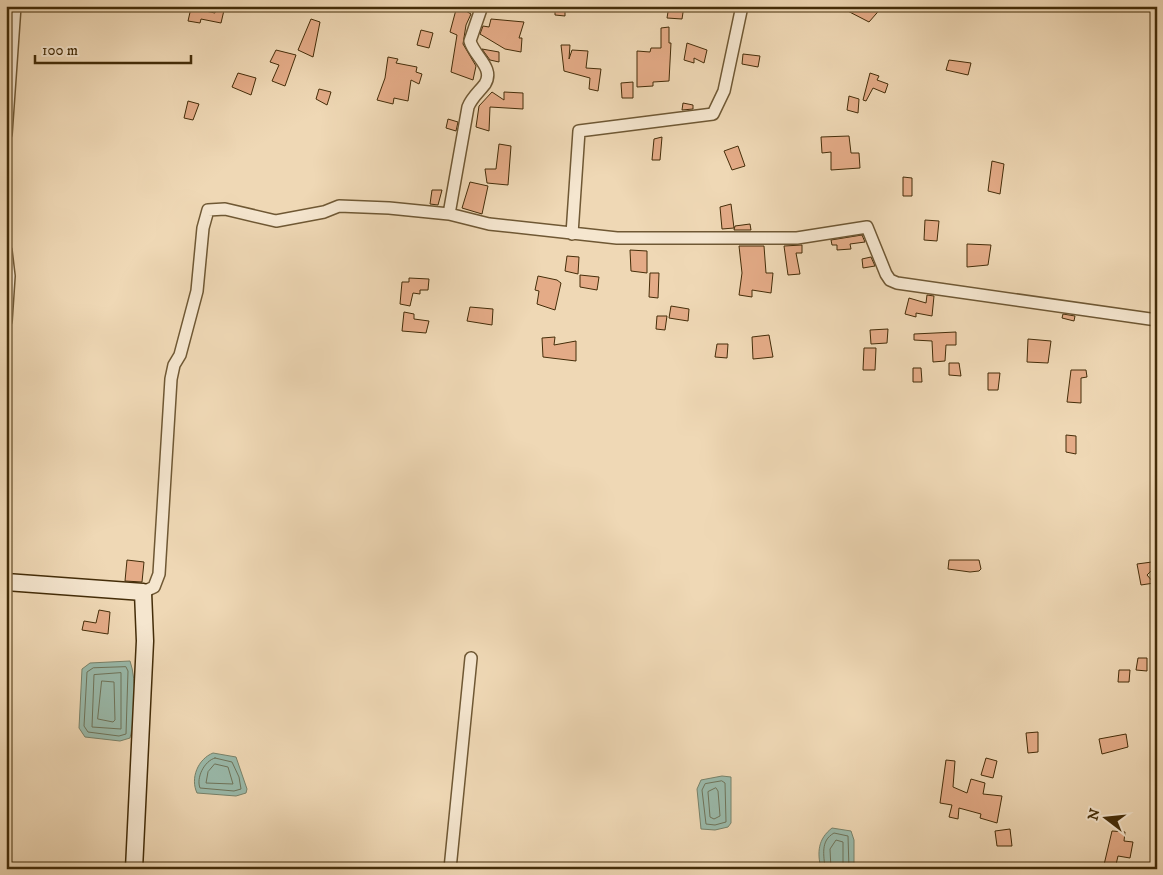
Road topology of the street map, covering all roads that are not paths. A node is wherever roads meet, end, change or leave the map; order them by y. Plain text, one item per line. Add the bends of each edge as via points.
1 (15, 6) edge
2 (482, 6) edge
3 (742, 6) edge
4 (6, 134) edge
5 (450, 214) junction
6 (572, 234) junction
7 (6, 251) edge
8 (1157, 320) edge
9 (6, 321) edge
10 (6, 582) edge
11 (144, 592) junction
12 (471, 658) dead end
13 (134, 869) edge
14 (450, 869) edge

1 - 4 street
2 - 5 street via 470,41 488,75 486,83 468,107
3 - 6 street via 724,91 713,114 579,131
5 - 6 street via 488,224
5 - 11 street via 338,206 324,212 276,221 225,209 208,210 203,228 197,292 171,379 159,574 154,587
6 - 8 street via 617,238 797,238 867,227 886,274 897,283
7 - 9 street via 9,276
10 - 11 main road
11 - 13 main road via 146,641
12 - 14 street

